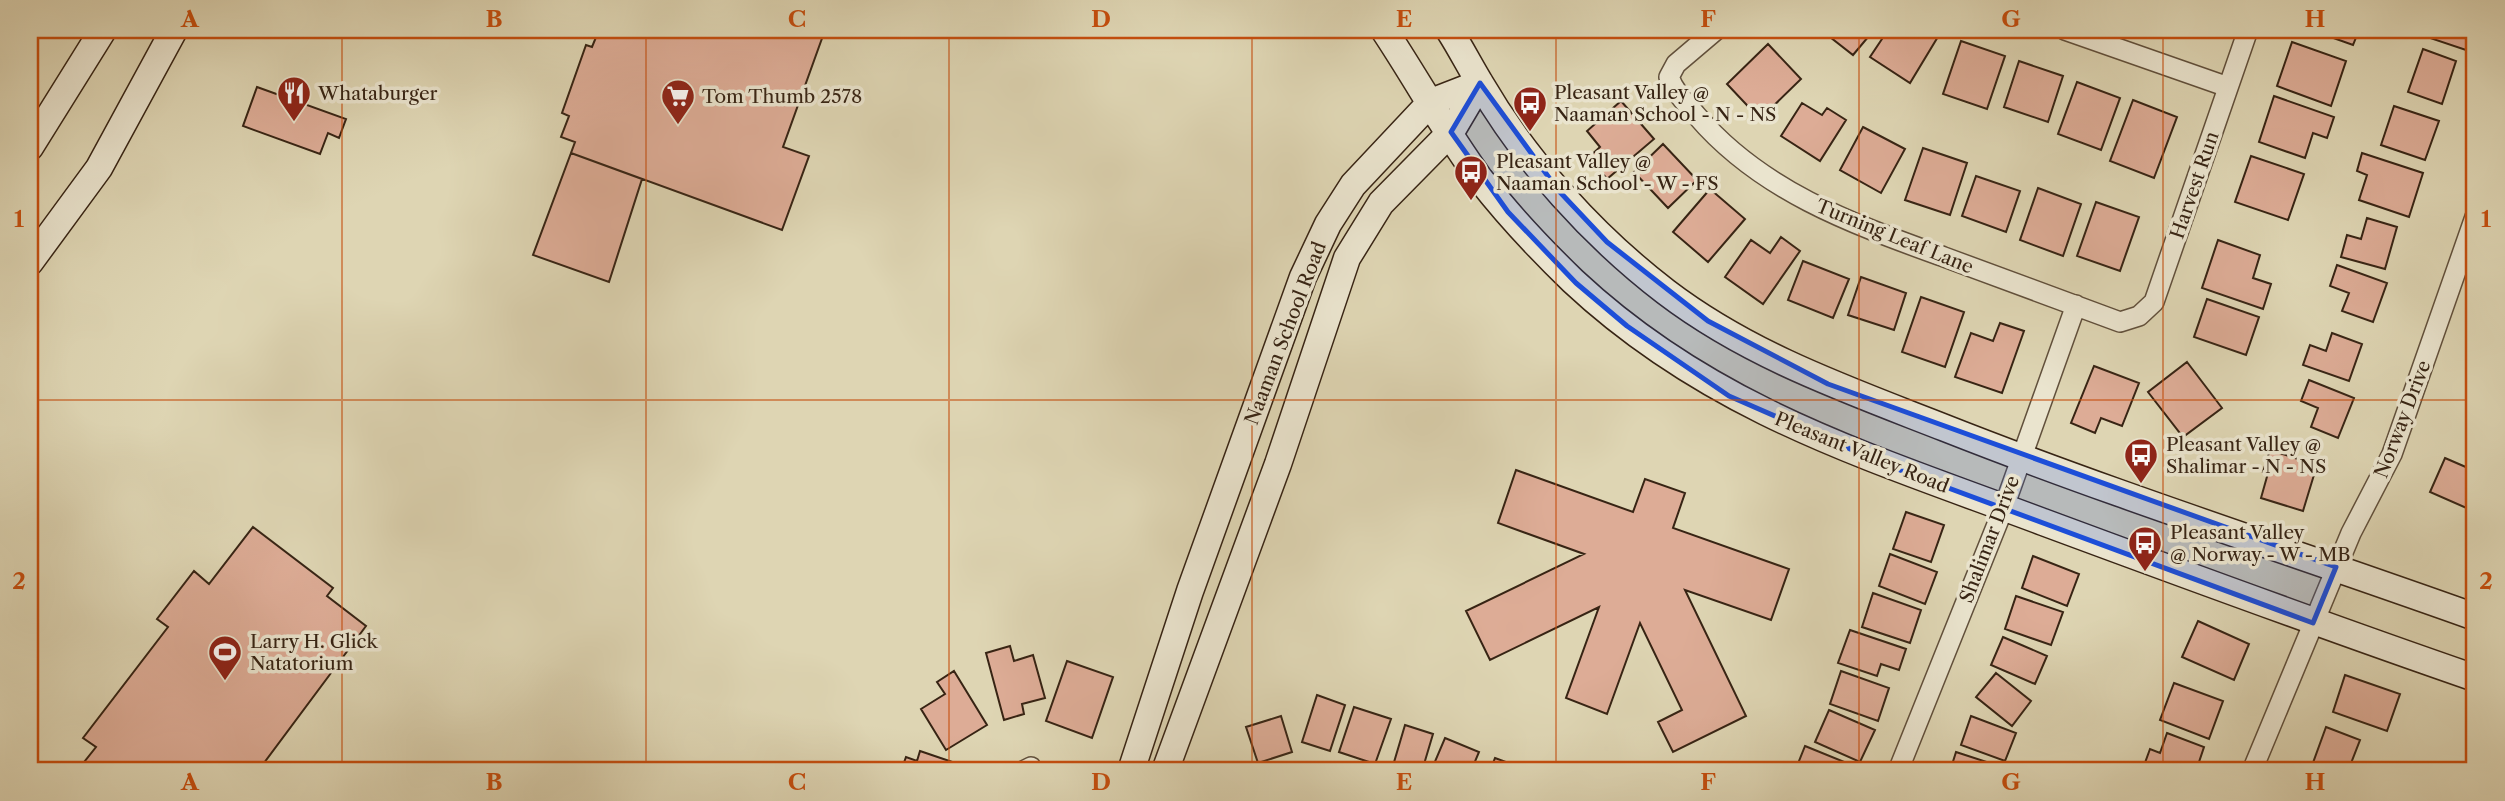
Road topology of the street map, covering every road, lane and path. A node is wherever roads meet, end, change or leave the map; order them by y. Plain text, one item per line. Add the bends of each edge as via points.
1 (103, 30) edge
2 (174, 30) edge
3 (1384, 30) edge
4 (1449, 30) edge
5 (1716, 30) edge
6 (2065, 30) edge
7 (2248, 30) edge
8 (1480, 83) junction
9 (2228, 87) junction
10 (1431, 102) junction
11 (1451, 132) junction
12 (30, 147) edge
13 (2475, 217) edge
14 (2469, 256) edge
15 (30, 262) edge
16 (2076, 305) junction
17 (2120, 322) joint
18 (2020, 458) junction
19 (2004, 507) junction
20 (2336, 567) junction
21 (2475, 617) edge
22 (2313, 623) junction
23 (2475, 678) edge
24 (1131, 771) edge
25 (1165, 771) edge
26 (1898, 771) edge
27 (2252, 771) edge

1 - 12 main road
2 - 15 main road via 99,167
3 - 10 main road, Pleasant Valley Road
4 - 8 main road
5 - 16 street, Turning Leaf Lane via 1676,64 1669,77 1682,98 1735,155 1796,196 1871,231
6 - 9 street
7 - 9 street, Harvest Run
8 - 10 main road, Naaman School Road
8 - 11 main road, Naaman School Road
8 - 18 main road via 1558,190 1607,242 1708,321 1828,384
9 - 17 street, Harvest Run via 2154,302 2139,316
10 - 11 main road, Pleasant Valley Road
10 - 24 main road, Naaman School Road via 1353,185 1303,277
11 - 19 main road, Pleasant Valley Road via 1480,178 1541,250 1627,327 1668,355 1729,396 1795,428
11 - 25 main road, Naaman School Road via 1381,203 1347,258 1278,464
13 - 14 street, Norway Drive
14 - 20 street, Norway Drive via 2392,454
16 - 17 street, Turning Leaf Lane
16 - 18 street, Shalimar Drive
18 - 19 street, Shalimar Drive
18 - 20 main road
19 - 22 main road, Pleasant Valley Road
19 - 26 street, Shalimar Drive
20 - 21 main road
20 - 22 street, Norway Drive
22 - 23 main road, Pleasant Valley Road
22 - 27 street, Norway Drive

